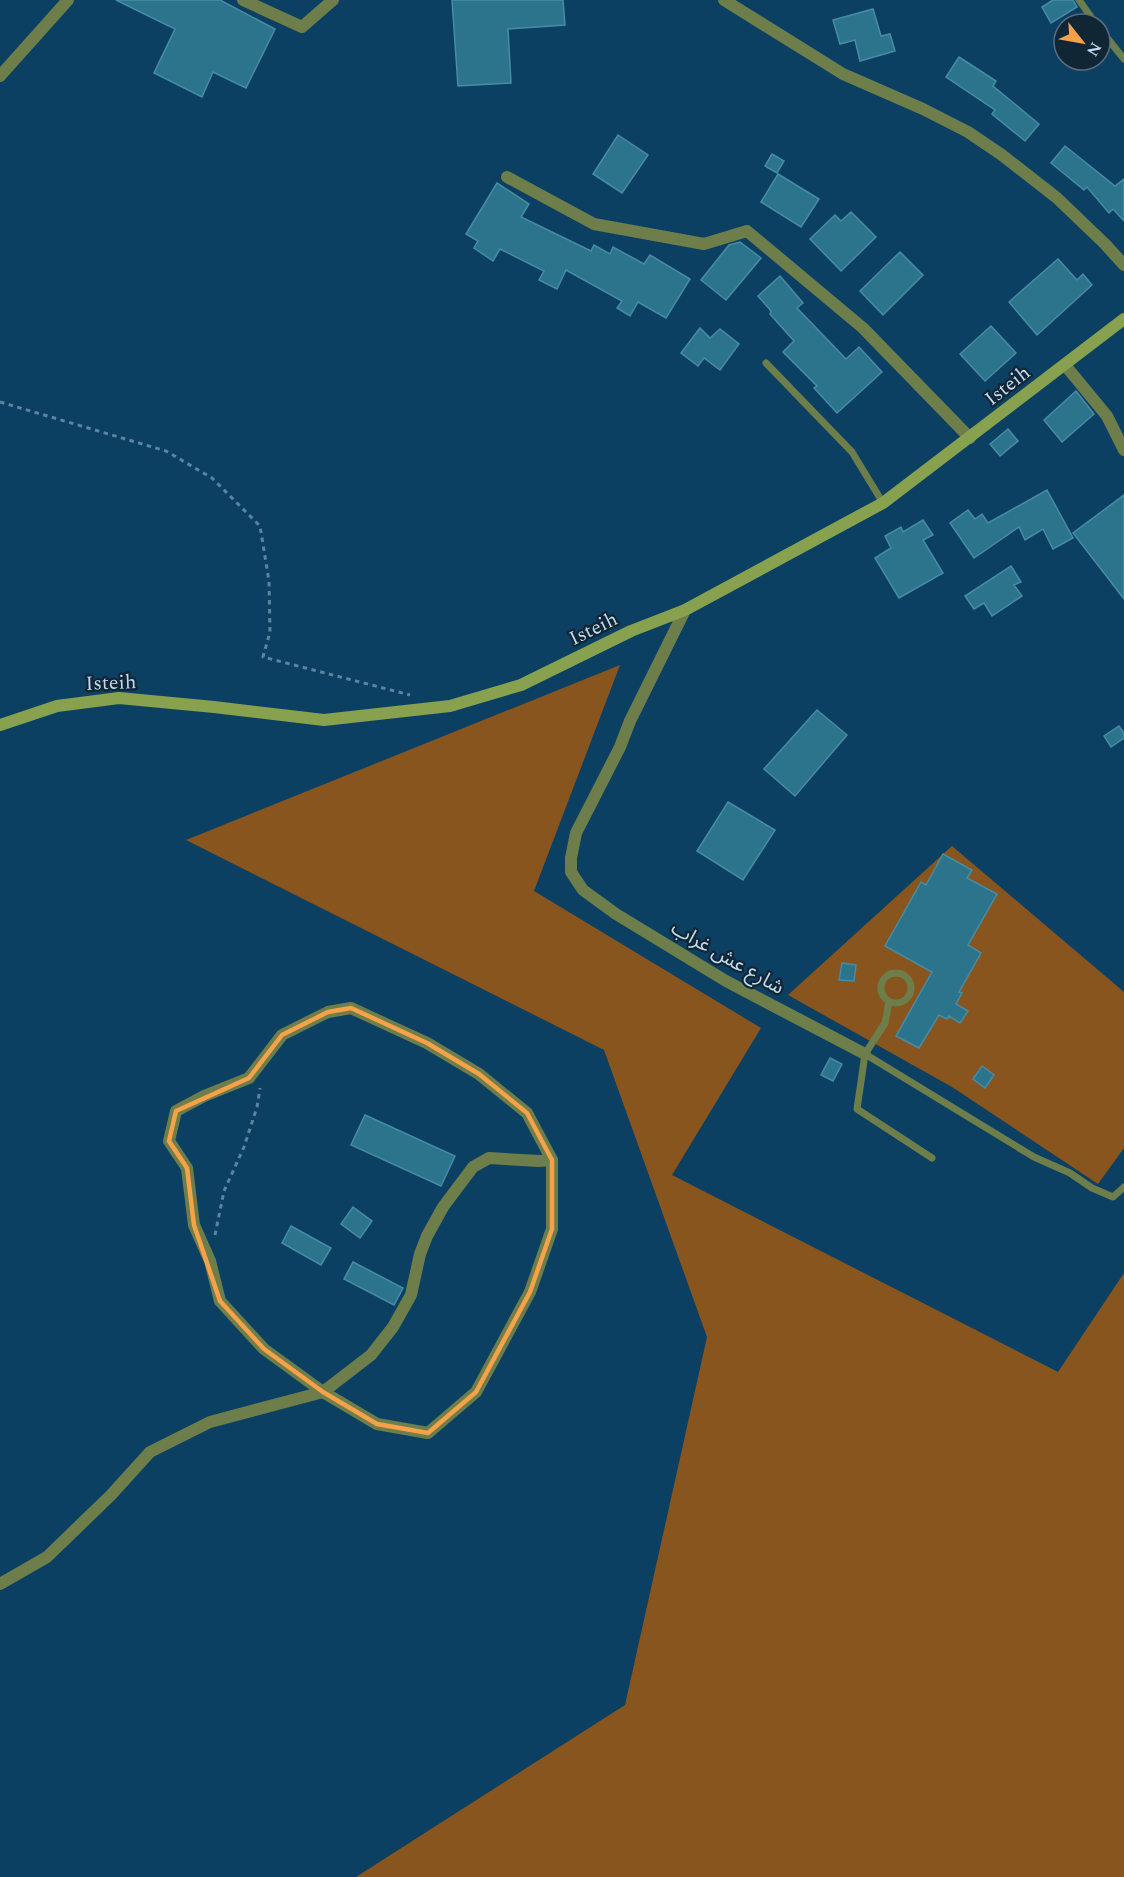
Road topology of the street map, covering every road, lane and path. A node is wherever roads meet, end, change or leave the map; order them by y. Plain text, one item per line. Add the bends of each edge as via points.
1 (68, 0) edge
2 (243, 0) edge
3 (333, 0) edge
4 (724, 0) edge
5 (1112, 44) edge
6 (1124, 59) edge
7 (0, 76) edge
8 (507, 177) dead end
9 (1124, 265) edge
10 (1124, 319) edge
11 (766, 363) dead end
12 (1065, 365) junction
13 (0, 402) edge
14 (970, 438) junction
15 (1124, 450) edge
16 (883, 503) junction
17 (685, 610) junction
18 (417, 697) dead end
19 (0, 725) edge
20 (889, 1002) junction
21 (865, 1054) junction
22 (260, 1086) dead end
23 (932, 1158) dead end
24 (552, 1160) junction
25 (1124, 1187) edge
26 (210, 1261) junction
27 (323, 1392) junction
28 (0, 1584) edge

1 - 7 street
2 - 3 street via 302,27
4 - 9 street via 843,74 968,132 1057,198
5 - 6 lane
8 - 14 street via 594,224 704,244 747,231 863,328
10 - 12 street, Isteih
11 - 16 lane via 852,452
12 - 14 street, Isteih
12 - 15 street via 1107,416
13 - 18 path via 166,450 212,478 260,526 269,581 270,632 263,657
14 - 16 street, Isteih
16 - 17 street, Isteih
17 - 19 street, Isteih via 631,631 521,685 450,706 324,720 119,698 57,706
17 - 21 street, شارع عش غراب via 576,833 571,873 583,890 616,914 726,981
20 - 20 lane via 904,1001 910,993 910,982 903,975 889,975 882,982 882,996
20 - 21 lane via 885,1023
21 - 23 lane via 857,1109
21 - 25 lane, شارع عش غراب via 1092,1188 1113,1197
22 - 26 path via 244,1147 224,1191
24 - 26 street via 527,1113 479,1074 427,1043 351,1008 328,1012 282,1035 249,1078 176,1111 169,1141 187,1168 194,1225
24 - 27 street via 489,1158 473,1167 427,1236 411,1295 393,1328 371,1355
24 - 27 street via 552,1229 530,1292 476,1392 428,1433 377,1424
26 - 27 street via 220,1301 264,1349
27 - 28 street via 210,1422 150,1452 47,1557

